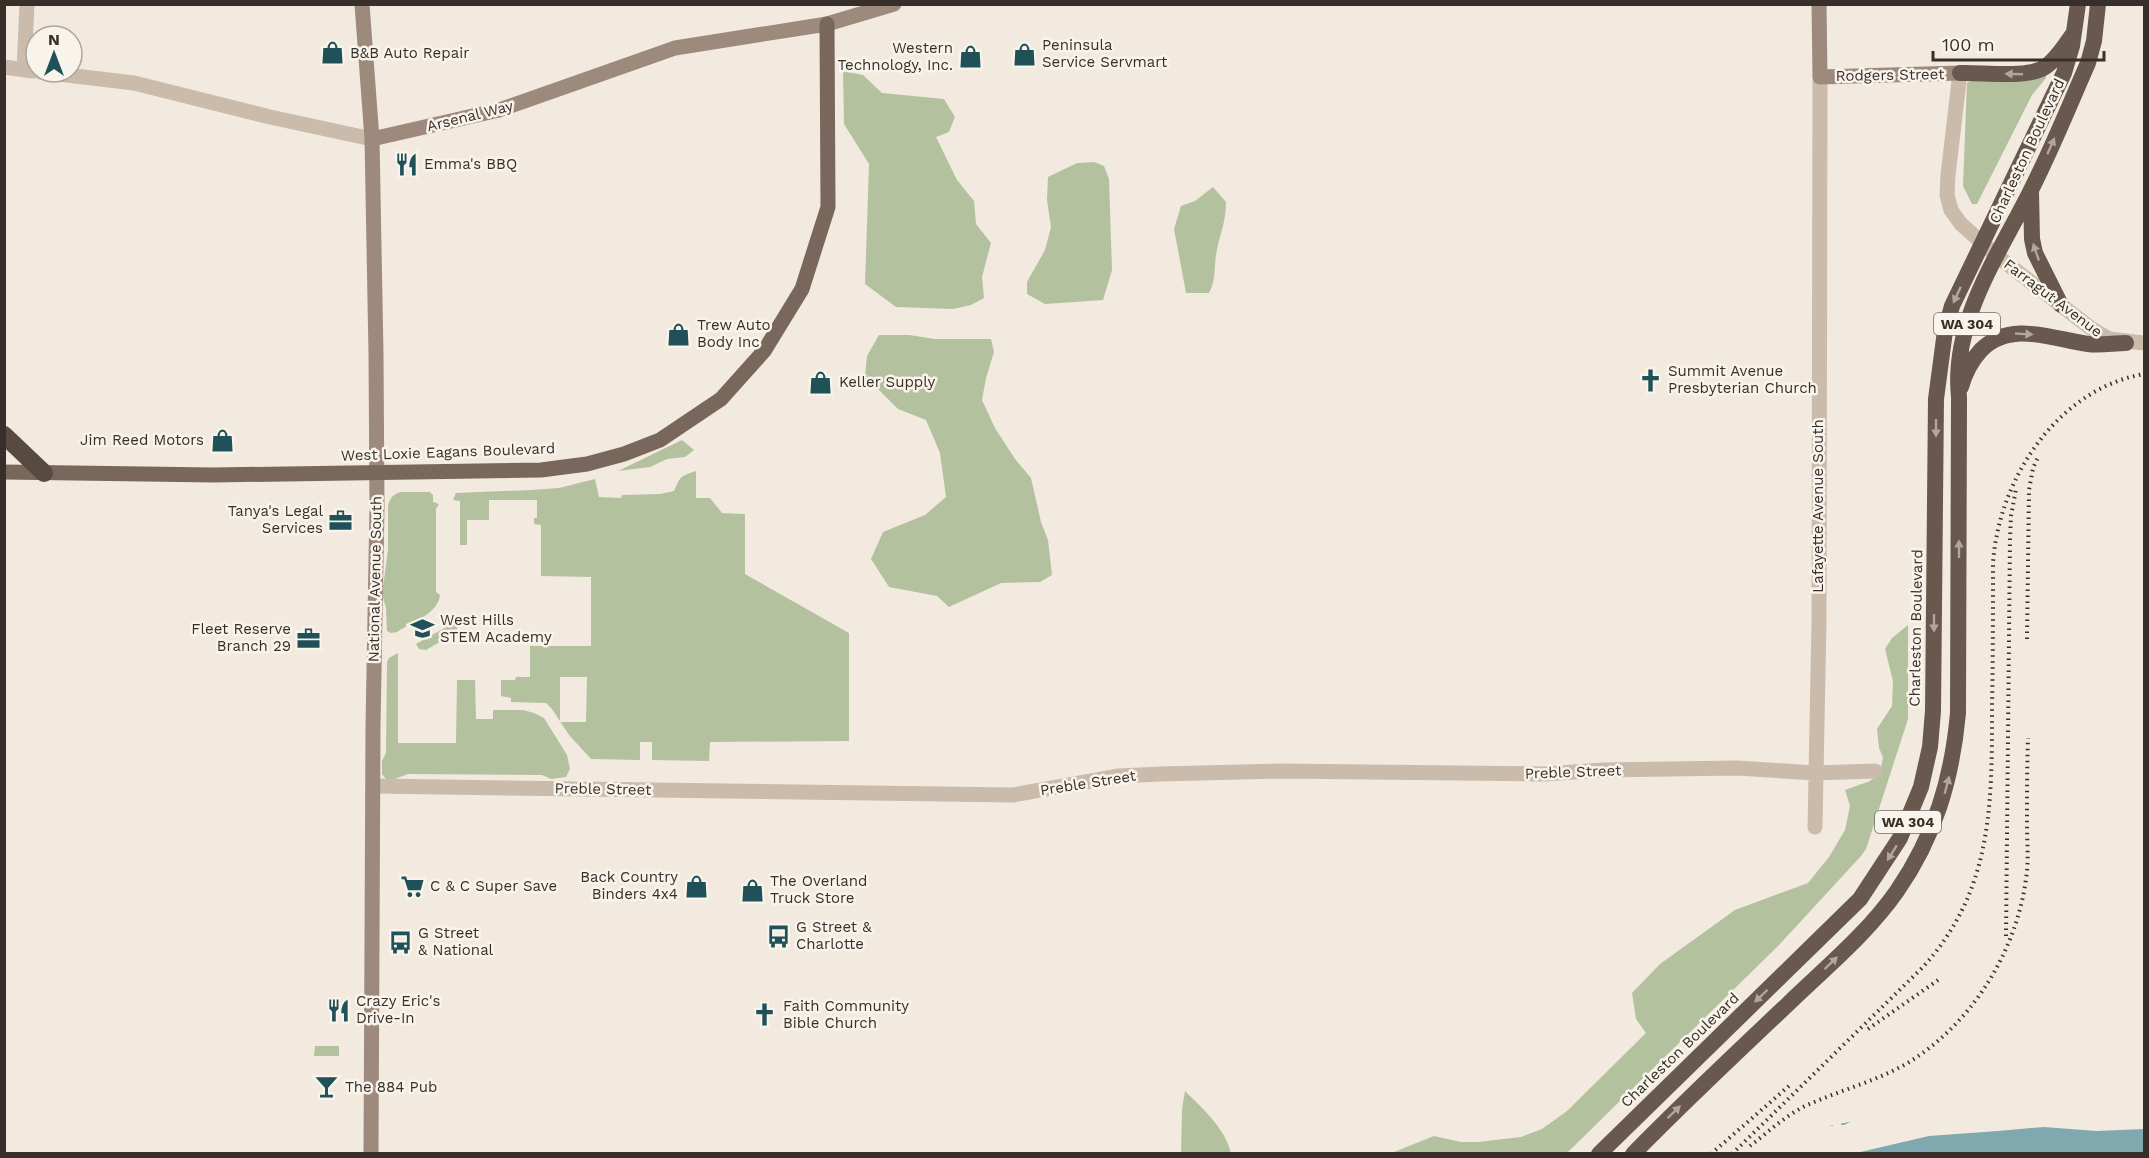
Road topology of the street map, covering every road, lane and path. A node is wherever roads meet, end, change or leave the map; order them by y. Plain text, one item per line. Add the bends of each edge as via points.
1 (27, 4) edge
2 (362, 4) edge
3 (894, 4) edge
4 (1819, 4) edge
5 (2078, 4) edge
6 (2098, 4) edge
7 (28, 24) edge
8 (827, 24) junction
9 (2075, 31) junction
10 (4, 68) edge
11 (24, 70) edge
12 (1960, 74) junction
13 (84, 77) edge
14 (1820, 77) junction
15 (372, 140) junction
16 (2031, 191) junction
17 (1982, 242) junction
18 (1997, 256) junction
19 (2061, 305) junction
20 (2126, 343) junction
21 (2145, 343) edge
22 (1959, 397) junction
23 (4, 435) edge
24 (4, 472) edge
25 (44, 473) junction
26 (376, 473) junction
27 (1875, 771) dead end
28 (1815, 773) junction
29 (373, 786) junction
30 (1815, 827) dead end
31 (371, 1154) edge
32 (1599, 1154) edge
33 (1633, 1154) edge

1 - 7 street
2 - 15 main road, National Avenue South
3 - 8 main road, Arsenal Way
4 - 14 main road, Lafayette Avenue South
5 - 9 highway, Charleston Boulevard / WA 304
16 -> 6 highway, Charleston Boulevard / WA 304 via 2088,63
8 - 15 main road, Arsenal Way via 675,48 500,110
8 - 26 main road, West Loxie Eagans Boulevard via 828,207 802,289 764,351 722,398 660,440 587,464 541,470
9 -> 12 highway via 2053,60 2030,74
9 - 17 highway, Charleston Boulevard / WA 304 via 2064,73
10 - 11 street
12 - 14 main road, Rodgers Street
12 - 17 street, Farragut Avenue via 1947,195 1956,217
13 - 15 street, Arsenal Way via 134,83
14 - 28 street, Lafayette Avenue South
15 - 26 main road, National Avenue South
16 - 18 highway, Charleston Boulevard / WA 304
19 -> 16 highway via 2035,253
17 - 18 street, Farragut Avenue
17 -> 32 highway, Charleston Boulevard / WA 304 via 1952,306 1938,370 1933,711 1927,766 1915,804 1892,853 1860,899
18 - 19 street, Farragut Avenue
18 - 22 highway, Charleston Boulevard / WA 304 via 1973,304 1959,352
19 - 20 street, Farragut Avenue via 2109,339
20 - 21 street, Farragut Avenue
22 -> 20 highway via 1971,362 2002,336 2027,333 2091,345
33 -> 22 highway, Charleston Boulevard / WA 304 via 1860,935 1896,892 1930,831 1945,795 1958,713
23 - 25 highway
24 - 25 main road, West Loxie Eagans Boulevard
25 - 26 main road, West Loxie Eagans Boulevard
26 - 29 main road, National Avenue South
27 - 28 street, Preble Street
28 - 29 street, Preble Street via 1737,768 1545,774 1161,774 1119,776 1013,795
28 - 30 street, Lafayette Avenue South
29 - 31 main road, National Avenue South

